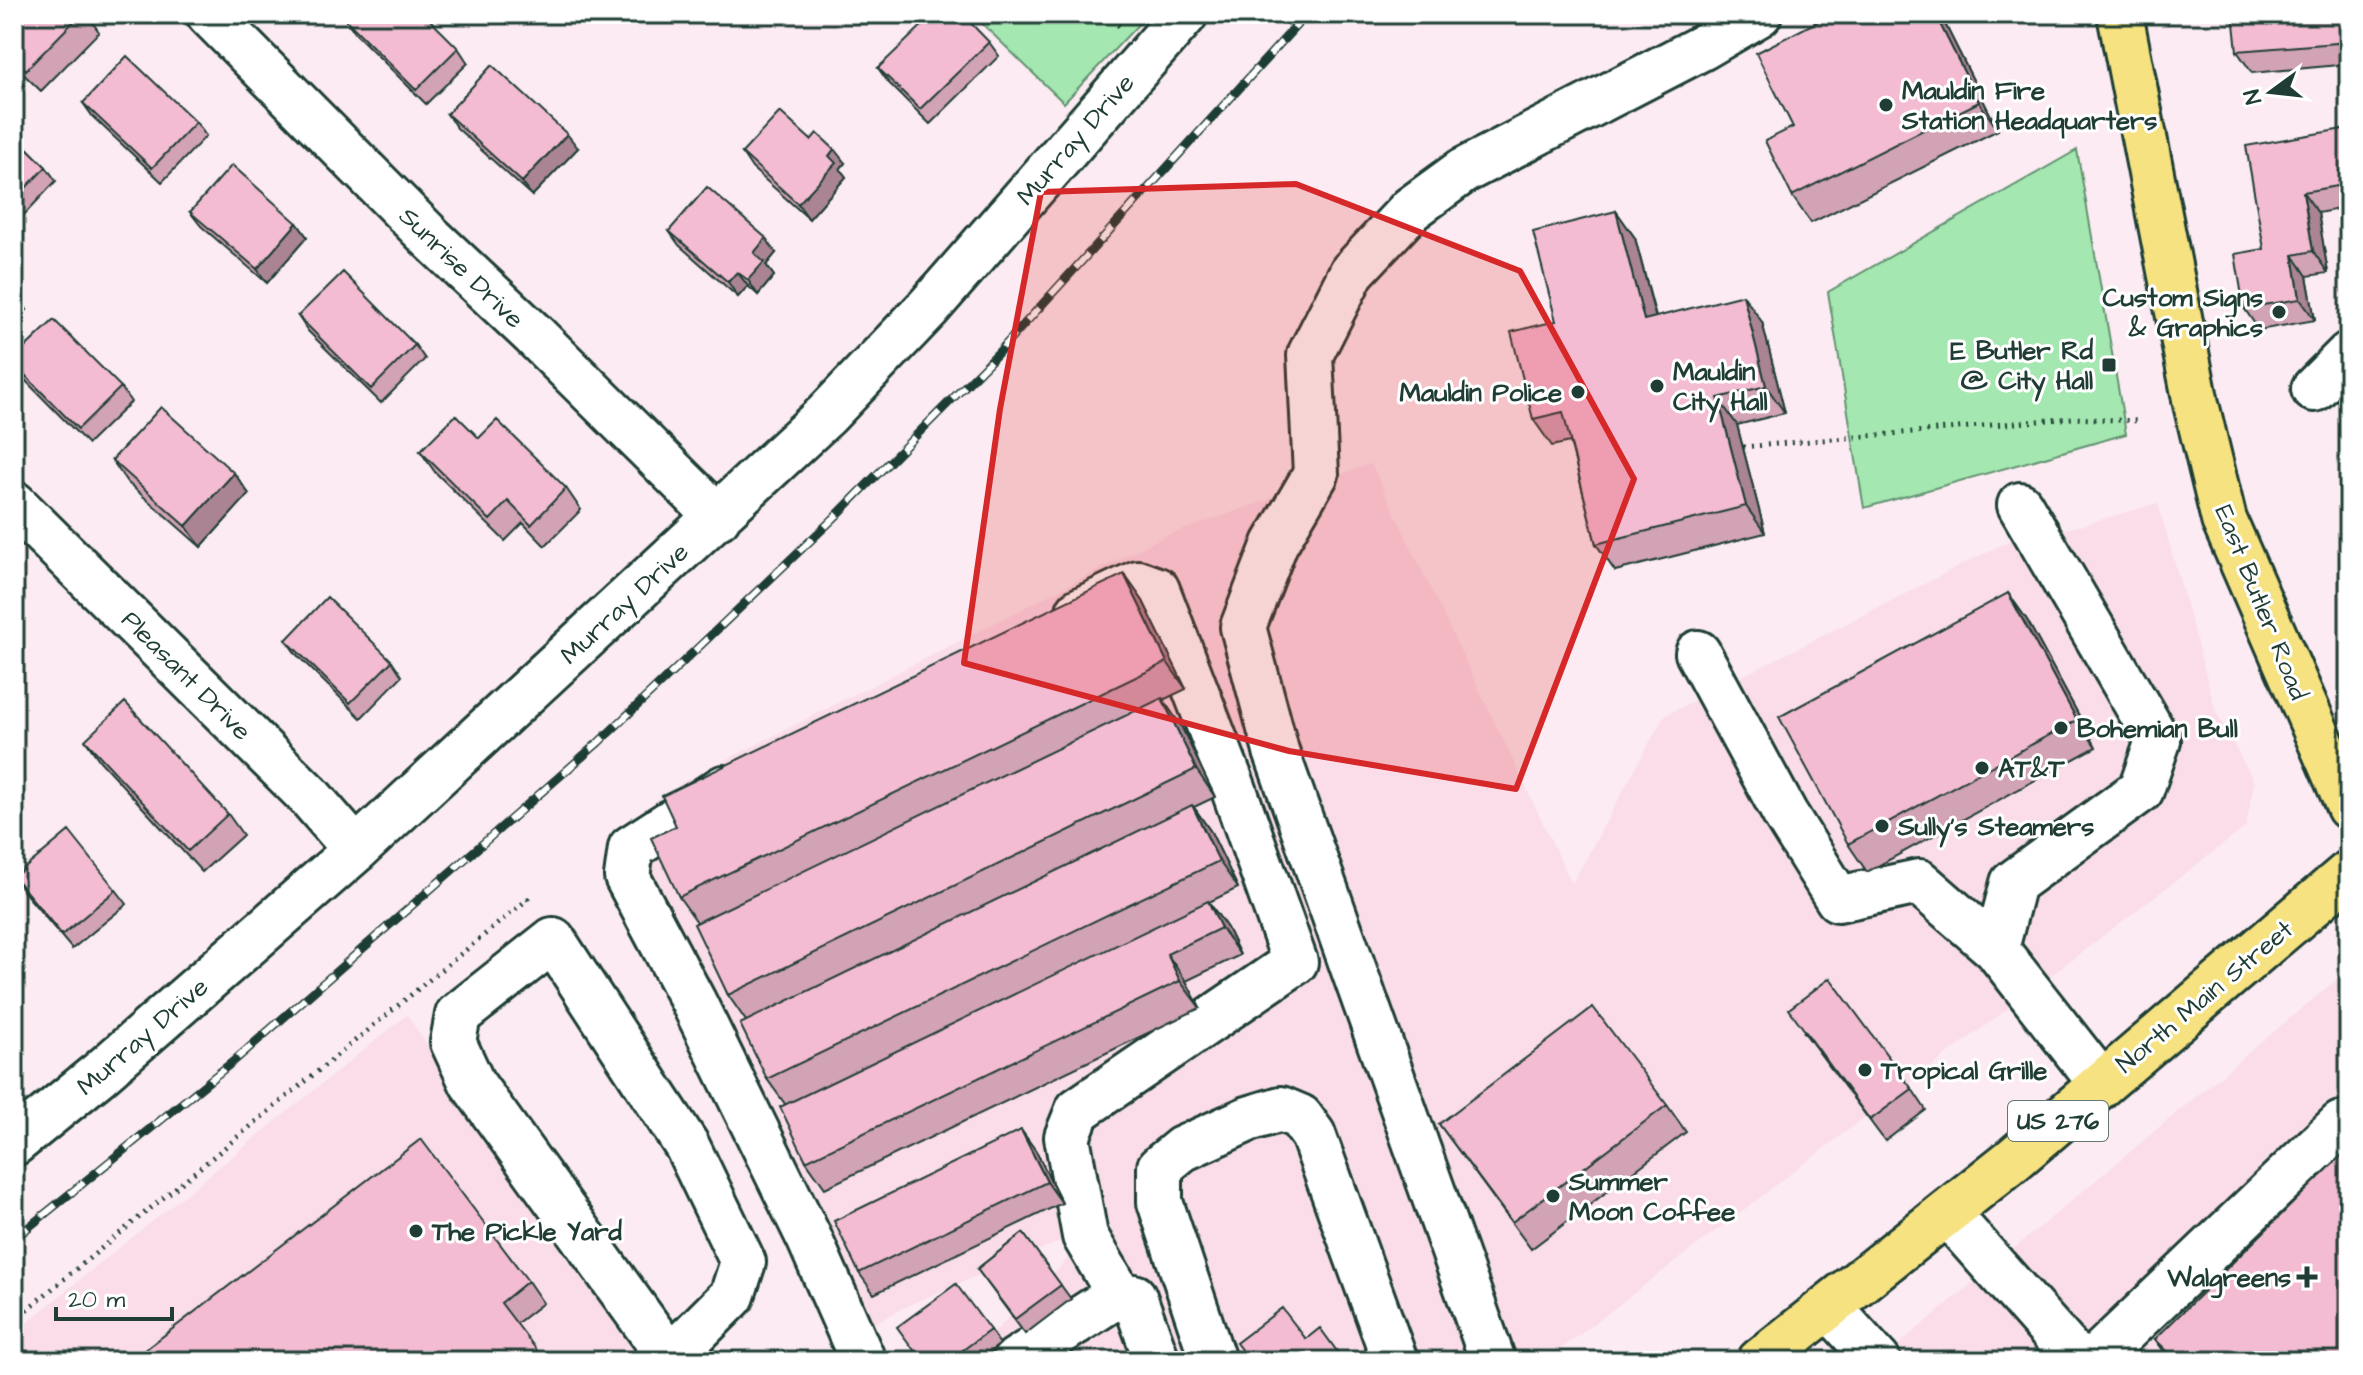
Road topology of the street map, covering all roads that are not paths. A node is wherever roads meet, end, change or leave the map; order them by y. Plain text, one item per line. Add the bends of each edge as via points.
1 (209, 14) edge
2 (1185, 14) edge
3 (1759, 14) edge
4 (2120, 14) edge
5 (2349, 354) edge
6 (2314, 389) dead end
7 (14, 504) edge
8 (2020, 505) dead end
9 (718, 517) junction
10 (1041, 630) edge
11 (1698, 653) dead end
12 (765, 767) edge
13 (2349, 807) edge
14 (356, 850) junction
15 (2349, 873) edge
16 (1996, 949) junction
17 (2101, 1083) junction
18 (2349, 1123) edge
19 (14, 1143) edge
20 (1947, 1213) junction
21 (1119, 1294) junction
22 (1829, 1307) junction
23 (1772, 1358) edge
24 (671, 1360) edge
25 (863, 1361) edge
26 (1015, 1361) edge
27 (1157, 1361) edge
28 (1213, 1361) edge
29 (1395, 1361) edge
30 (1493, 1361) edge
31 (1878, 1361) edge
32 (2078, 1361) edge
33 (2093, 1361) edge

1 - 9 street, Sunrise Drive
2 - 9 street, Murray Drive via 928,308
3 - 30 street via 1463,171 1411,209 1352,272 1310,355 1316,474 1275,544 1243,627 1276,751
4 - 13 main road, East Butler Road via 2196,404 2224,520
5 - 6 street
7 - 14 street, Pleasant Drive via 310,797
8 - 16 street via 2158,741 2141,790 2013,883
9 - 14 street, Murray Drive
10 - 21 street via 1138,583 1157,590 1295,962 1078,1110 1067,1137 1085,1236
11 - 16 street via 1785,814 1838,899 1919,882
12 - 25 street via 631,848 627,877 693,1001
14 - 19 street, Murray Drive
15 - 17 main road, North Main Street / US 276
16 - 17 street
17 - 20 main road, North Main Street / US 276
18 - 33 street via 2341,1124
20 - 22 main road, North Main Street / US 276
20 - 32 street
21 - 26 street
21 - 27 street via 1134,1297
22 - 23 main road, North Main Street / US 276
22 - 31 street
24 - 24 street via 472,1083 453,1042 458,1015 553,940 687,1146 743,1262 732,1296
28 - 29 street via 1160,1202 1160,1167 1182,1149 1281,1109 1300,1117 1313,1135

